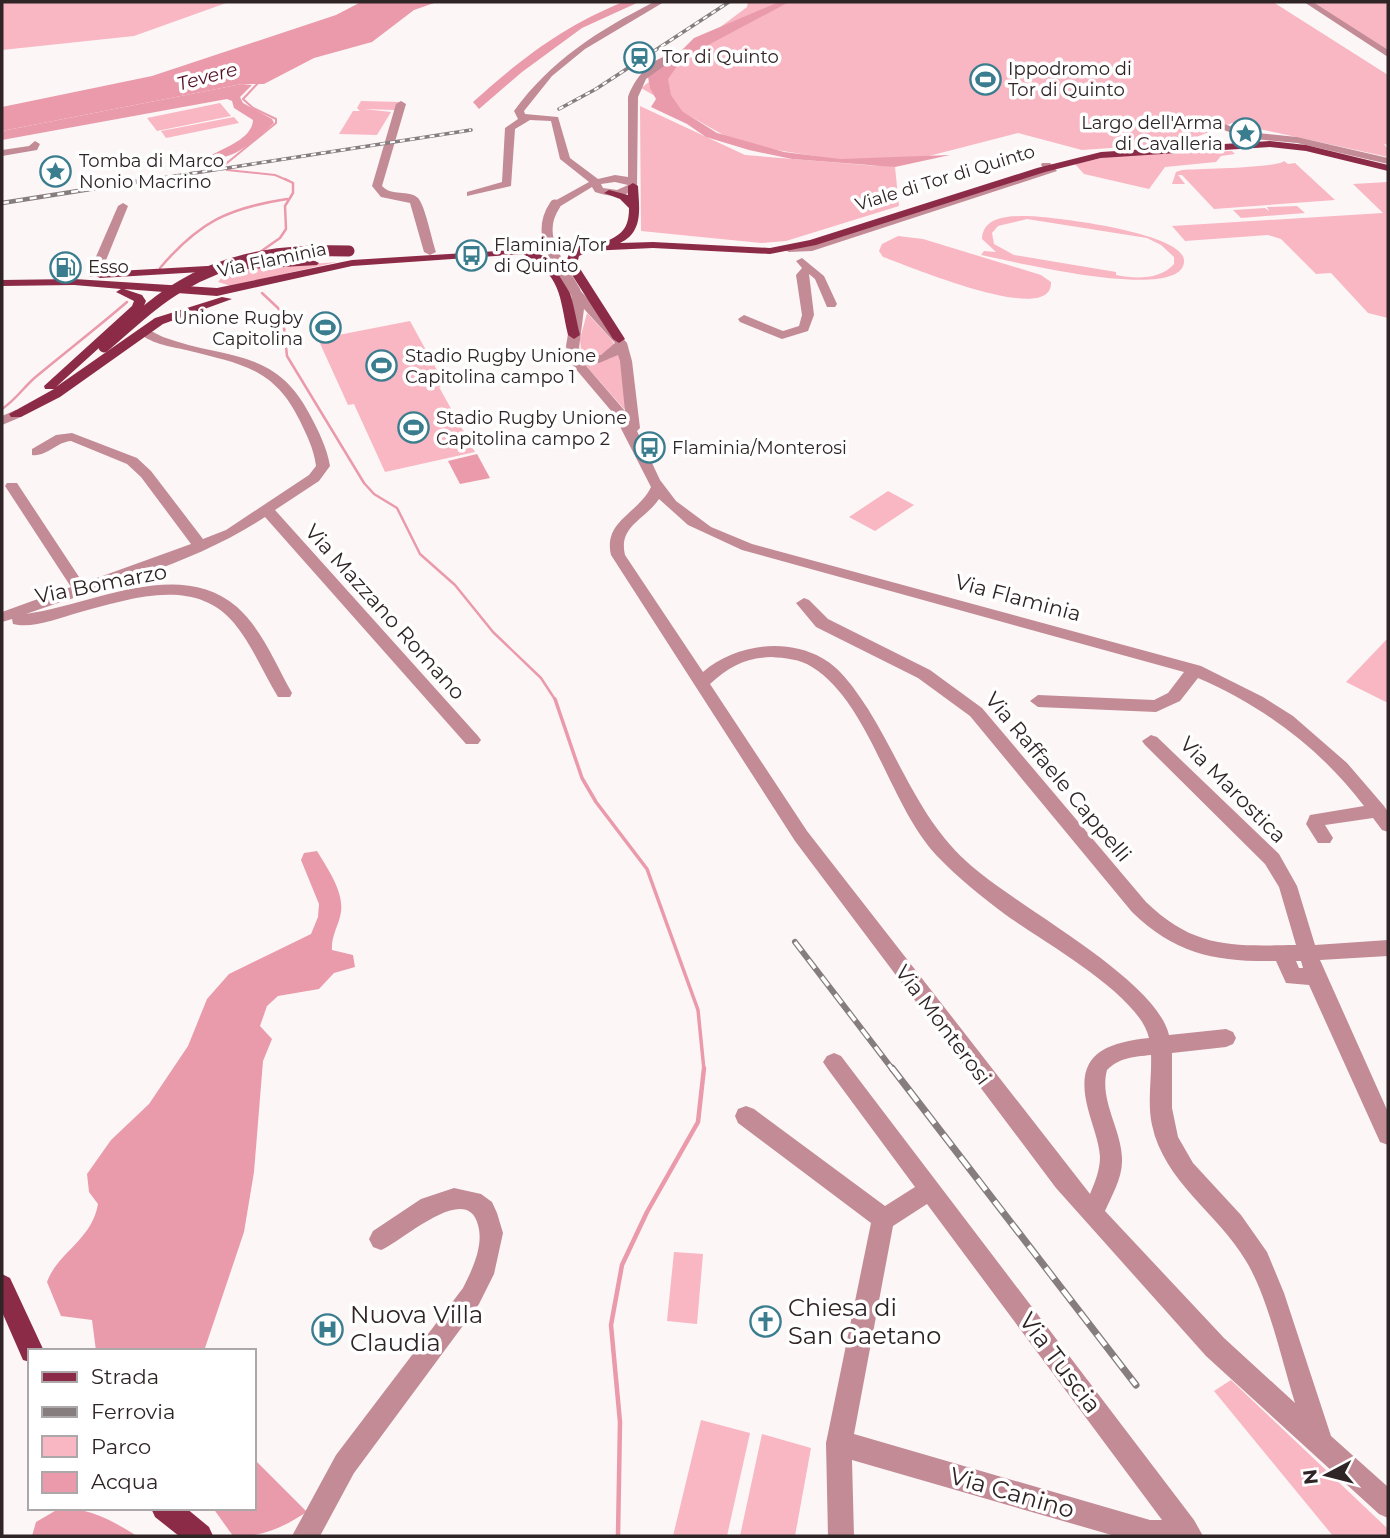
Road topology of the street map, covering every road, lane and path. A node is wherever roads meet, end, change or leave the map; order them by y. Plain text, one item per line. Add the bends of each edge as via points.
1 (660, 2) edge
2 (1308, 2) edge
3 (1388, 54) edge
4 (671, 57) dead end
5 (401, 104) dead end
6 (527, 117) junction
7 (1224, 127) dead end
8 (1246, 135) junction
9 (35, 144) dead end
10 (1288, 146) joint
11 (2, 153) edge
12 (635, 161) junction
13 (1049, 166) junction
14 (1388, 166) edge
15 (605, 184) junction
16 (633, 184) junction
17 (471, 194) dead end
18 (123, 206) dead end
19 (633, 206) junction
20 (633, 227) junction
21 (652, 241) junction
22 (613, 242) junction
23 (587, 248) junction
24 (789, 249) junction
25 (507, 251) junction
26 (430, 252) junction
27 (394, 255) junction
28 (255, 267) junction
29 (809, 267) junction
30 (174, 271) junction
31 (302, 274) junction
32 (93, 275) junction
33 (2, 281) edge
34 (28, 282) junction
35 (244, 288) junction
36 (155, 289) junction
37 (575, 291) junction
38 (831, 304) dead end
39 (136, 309) junction
40 (744, 319) dead end
41 (144, 331) junction
42 (573, 335) junction
43 (620, 341) junction
44 (573, 350) junction
45 (41, 395) junction
46 (16, 414) junction
47 (2, 421) edge
48 (634, 435) junction
49 (37, 452) dead end
50 (12, 486) dead end
51 (658, 488) junction
52 (268, 511) junction
53 (201, 547) junction
54 (80, 590) junction
55 (804, 603) dead end
56 (2, 618) edge
57 (1195, 670) junction
58 (701, 683) junction
59 (284, 693) dead end
60 (1038, 701) dead end
61 (471, 740) dead end
62 (1151, 741) dead end
63 (1383, 818) edge
64 (1324, 838) dead end
65 (1388, 948) edge
66 (1282, 953) junction
67 (1308, 953) junction
68 (1315, 976) junction
69 (1226, 1038) dead end
70 (1161, 1045) junction
71 (834, 1062) dead end
72 (746, 1116) dead end
73 (1388, 1135) edge
74 (930, 1191) junction
75 (1092, 1214) junction
76 (884, 1219) junction
77 (381, 1239) dead end
78 (2, 1286) edge
79 (31, 1349) edge
80 (839, 1443) junction
81 (1322, 1447) junction
82 (1388, 1505) edge
83 (167, 1510) edge
84 (1187, 1533) edge
85 (200, 1536) edge
86 (305, 1536) edge
87 (841, 1536) edge

1 - 6 street via 556,65 519,111
2 - 3 street
4 - 12 street via 643,73 636,87
5 - 26 street via 377,188 385,195 415,201
6 - 15 street via 556,120 562,154 578,170
6 - 17 street via 510,128 507,184
7 - 8 street
8 - 10 main road, Viale di Tor di Quinto
8 - 13 main road, Viale di Tor di Quinto via 1178,151 1105,154
8 - 14 main road, Viale di Tor di Quinto
9 - 11 street
10 - 14 street, Viale di Tor di Quinto
12 - 15 street via 628,171
12 - 16 street
13 - 21 main road, Viale di Tor di Quinto via 784,245
13 - 24 street, Viale di Tor di Quinto via 1053,170 1049,173 808,249
15 - 16 street
15 - 16 street via 626,191
15 - 19 main road
15 - 37 street, bridge via 555,205 544,221 544,236
16 - 19 main road
18 - 32 street
19 - 20 main road
20 - 21 main road
20 - 22 main road via 627,237
21 - 22 main road, Via Flaminia
22 - 26 main road, Via Flaminia
23 - 24 main road, Viale di Tor di Quinto
23 - 25 main road, Via Flaminia
23 - 43 main road via 575,254 570,264
24 - 29 street
25 - 31 main road, Via Flaminia via 352,263
25 - 42 main road via 532,254 549,263 568,298
26 - 27 main road, Via Flaminia
27 - 28 main road, Via Flaminia
27 - 45 main road, bridge via 312,250 273,254 212,270 171,292
28 - 30 main road, Via Flaminia
28 - 35 main road via 224,272 211,281 220,288
29 - 38 street via 820,278
29 - 40 street via 802,275 808,315 804,328 782,335
30 - 32 main road, Via Flaminia
30 - 36 main road via 200,280 188,287
31 - 35 main road, Via Flaminia
31 - 41 main road via 171,315
32 - 33 main road, Via Flaminia
33 - 34 main road, Via Flaminia
34 - 36 main road, Via Flaminia
34 - 39 main road via 133,294 140,302
35 - 36 main road, Via Flaminia via 207,293
37 - 42 street via 580,309
37 - 43 street
39 - 41 main road via 137,322
39 - 45 main road
41 - 46 main road via 55,394
41 - 52 street, Via Bomarzo via 263,370 286,387 324,461 314,478
42 - 44 street
43 - 44 street via 614,354 602,359
43 - 48 street, Via Flaminia
44 - 48 street, Via Flaminia via 583,370
45 - 46 main road
46 - 47 street
48 - 51 street, Via Flaminia
49 - 53 street via 70,437 132,461
50 - 54 street
51 - 57 street, Via Flaminia via 695,523 735,543
51 - 58 street, Via Monterosi via 647,505 621,526 616,548
52 - 53 street, Via Bomarzo
52 - 61 street, Via Mazzano Romano
53 - 54 street, Via Bomarzo
54 - 56 street, Via Bomarzo
55 - 66 street, Via Raffaele Cappelli via 822,623 924,674 976,712 1164,932 1204,948
56 - 59 street, Via Bomarzo via 46,617 150,592 197,592 231,610
57 - 60 street via 1171,700 1156,706
57 - 63 street, Via Flaminia via 1297,726 1337,761
58 - 70 street via 729,661 753,653 799,656 825,668 851,698 940,848 986,889 1135,998 1152,1017
58 - 75 street, Via Monterosi via 837,886
62 - 67 street, Via Marostica via 1272,859 1288,886
63 - 64 street via 1316,820
65 - 67 street
66 - 67 street, Via Raffaele Cappelli
66 - 68 street via 1293,977
67 - 68 street, Via Marostica
68 - 73 street, Via Marostica
69 - 70 street
70 - 75 street via 1117,1051 1099,1066 1094,1096 1108,1140 1110,1168
70 - 81 street via 1159,1098 1166,1135 1189,1177 1234,1223 1258,1258
71 - 74 street, Via Tuscia
72 - 76 street
74 - 76 street
74 - 84 street, Via Tuscia
75 - 81 street, Via Monterosi via 1214,1348
76 - 80 street
77 - 86 street via 432,1206 455,1198 481,1207 491,1234 485,1265 471,1296 350,1458
78 - 79 main road
80 - 84 street, Via Canino via 1150,1533
80 - 87 street
81 - 82 street, Via Monterosi
83 - 85 main road

